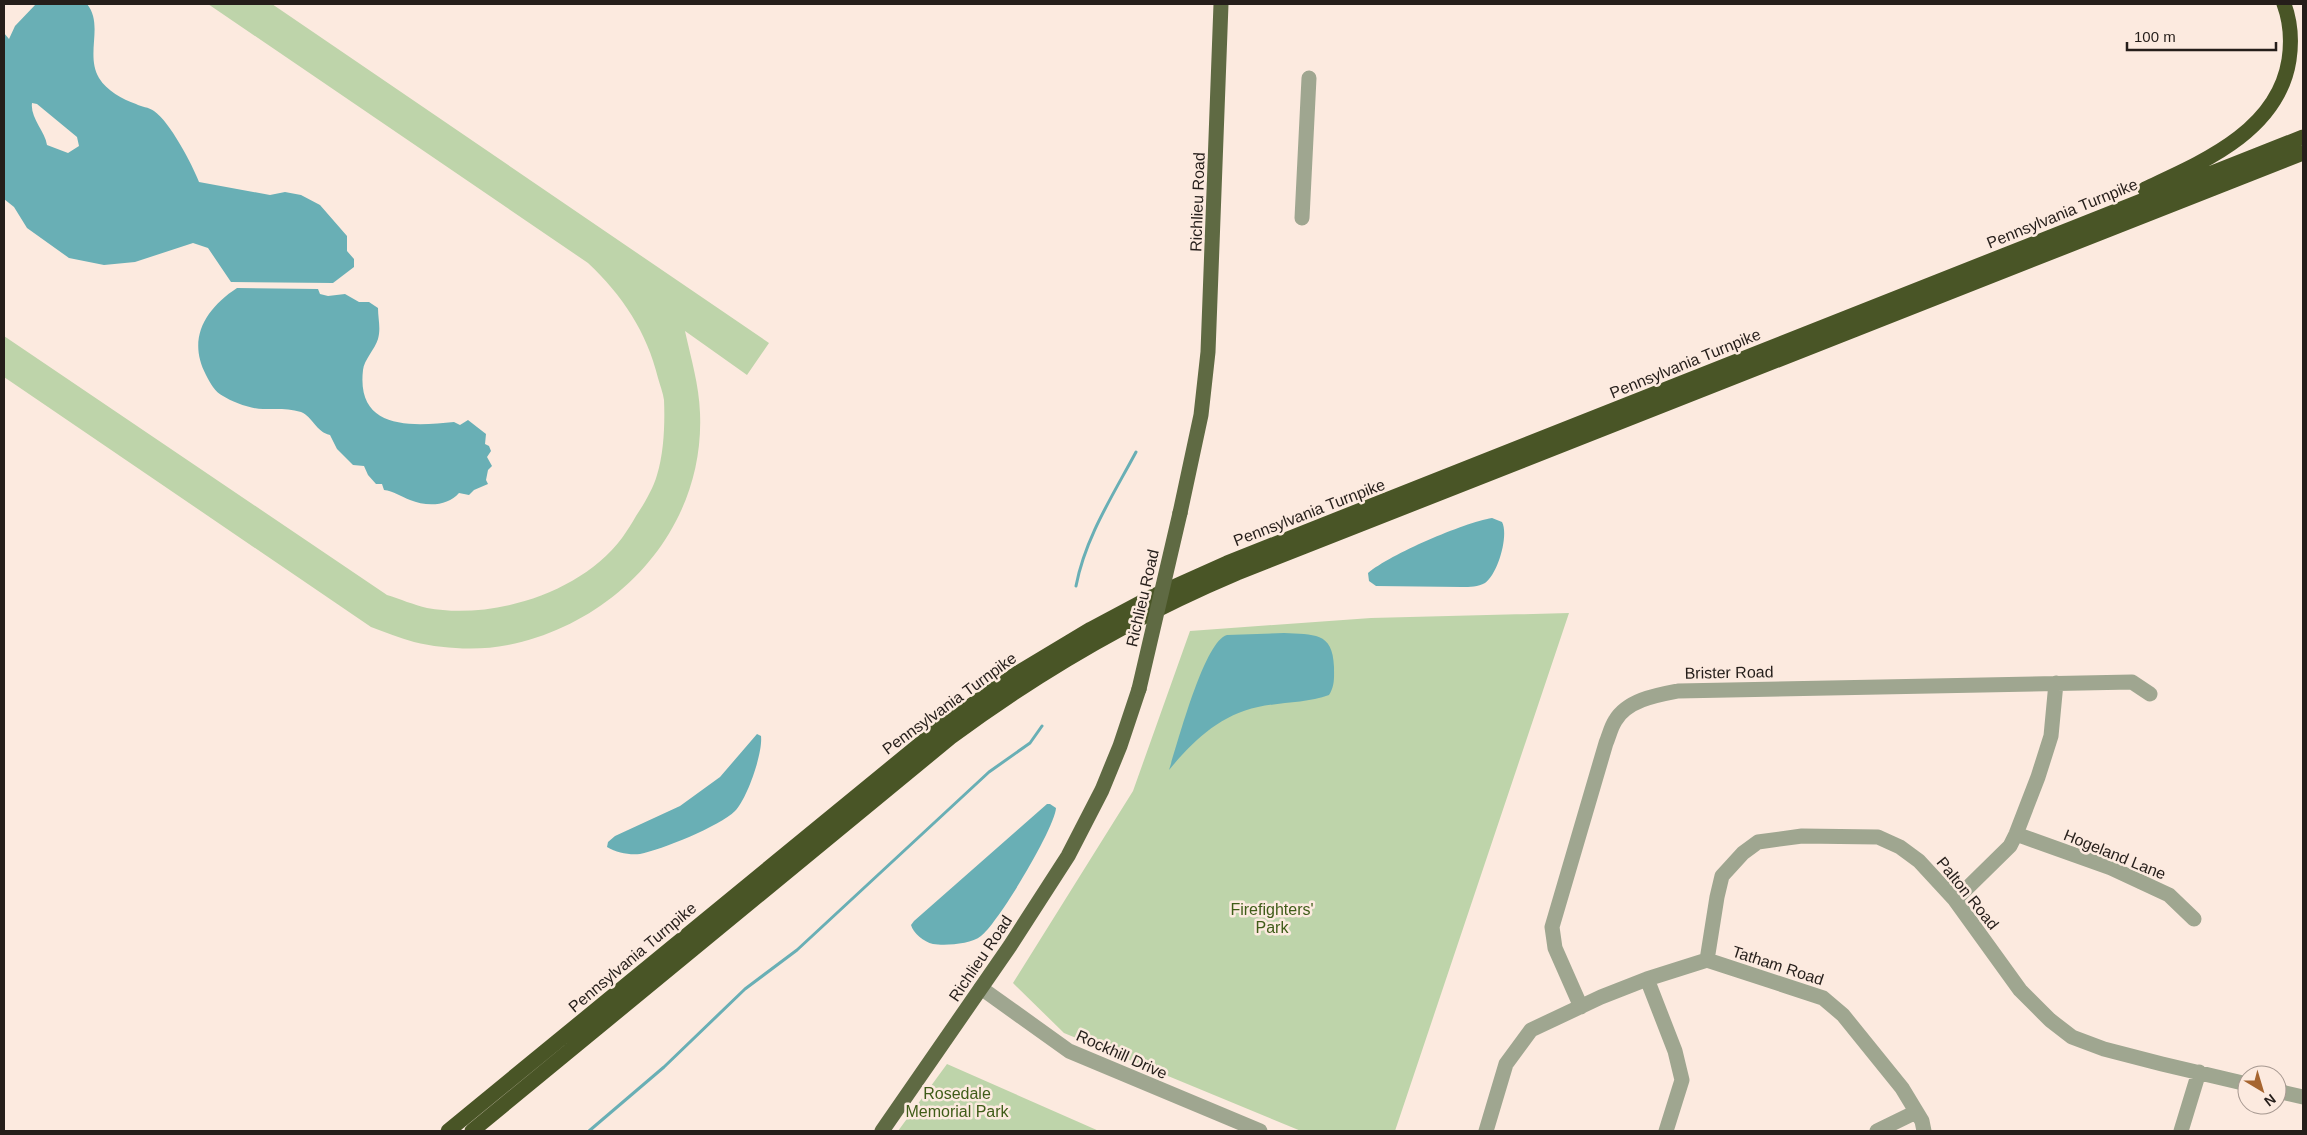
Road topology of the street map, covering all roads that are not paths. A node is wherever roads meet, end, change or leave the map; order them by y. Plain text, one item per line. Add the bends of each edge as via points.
1 (1221, 4) edge
2 (2284, 4) edge
3 (1309, 78) dead end
4 (2303, 137) edge
5 (2303, 153) edge
6 (1302, 218) dead end
7 (2017, 250) junction
8 (2056, 683) junction
9 (2150, 694) dead end
10 (2016, 834) junction
11 (1955, 900) junction
12 (2194, 919) dead end
13 (1706, 960) junction
14 (1647, 979) junction
15 (981, 988) junction
16 (1581, 1006) junction
17 (2199, 1072) junction
18 (2237, 1082) edge
19 (2287, 1093) edge
20 (2303, 1097) edge
21 (1916, 1112) junction
22 (448, 1131) edge
23 (472, 1131) edge
24 (882, 1131) edge
25 (1260, 1131) edge
26 (1486, 1131) edge
27 (1666, 1131) edge
28 (1877, 1131) edge
29 (1924, 1131) edge
30 (2182, 1131) edge

1 - 15 main road, Richlieu Road, bridge via 1208,352 1201,414 1139,689 1120,746 1087,823
2 - 7 highway via 2290,20 2287,70 2266,113 2244,134 2189,168
3 - 6 street
4 - 7 highway, Pennsylvania Turnpike
5 - 23 highway, Pennsylvania Turnpike via 1246,570 1125,626 1028,683 951,737
7 - 22 highway, Pennsylvania Turnpike via 1227,563 1151,597 1091,629 1016,674 909,751
8 - 9 street, Brister Road via 2132,682
8 - 10 street via 2051,736
8 - 16 street, Brister Road via 1678,691 1631,706 1615,719 1606,743 1552,927 1555,948
10 - 11 street via 2010,846
10 - 12 street, Hogeland Lane via 2111,868 2169,895
11 - 13 street, Palton Road via 1919,861 1878,837 1802,836 1758,842 1722,876
11 - 17 street, Palton Road via 2020,990 2072,1037 2104,1049
13 - 14 street, Tatham Road
13 - 21 street, Tatham Road via 1823,998 1859,1034 1902,1088
14 - 16 street, Tatham Road
14 - 27 street via 1675,1051 1682,1080
15 - 24 main road, Richlieu Road
15 - 25 street, Rockhill Drive via 1069,1051
16 - 26 street, Tatham Road via 1531,1030 1520,1043 1506,1064
17 - 18 street, Palton Road
17 - 30 street
19 - 20 street
21 - 28 street
21 - 29 street, Tatham Road

